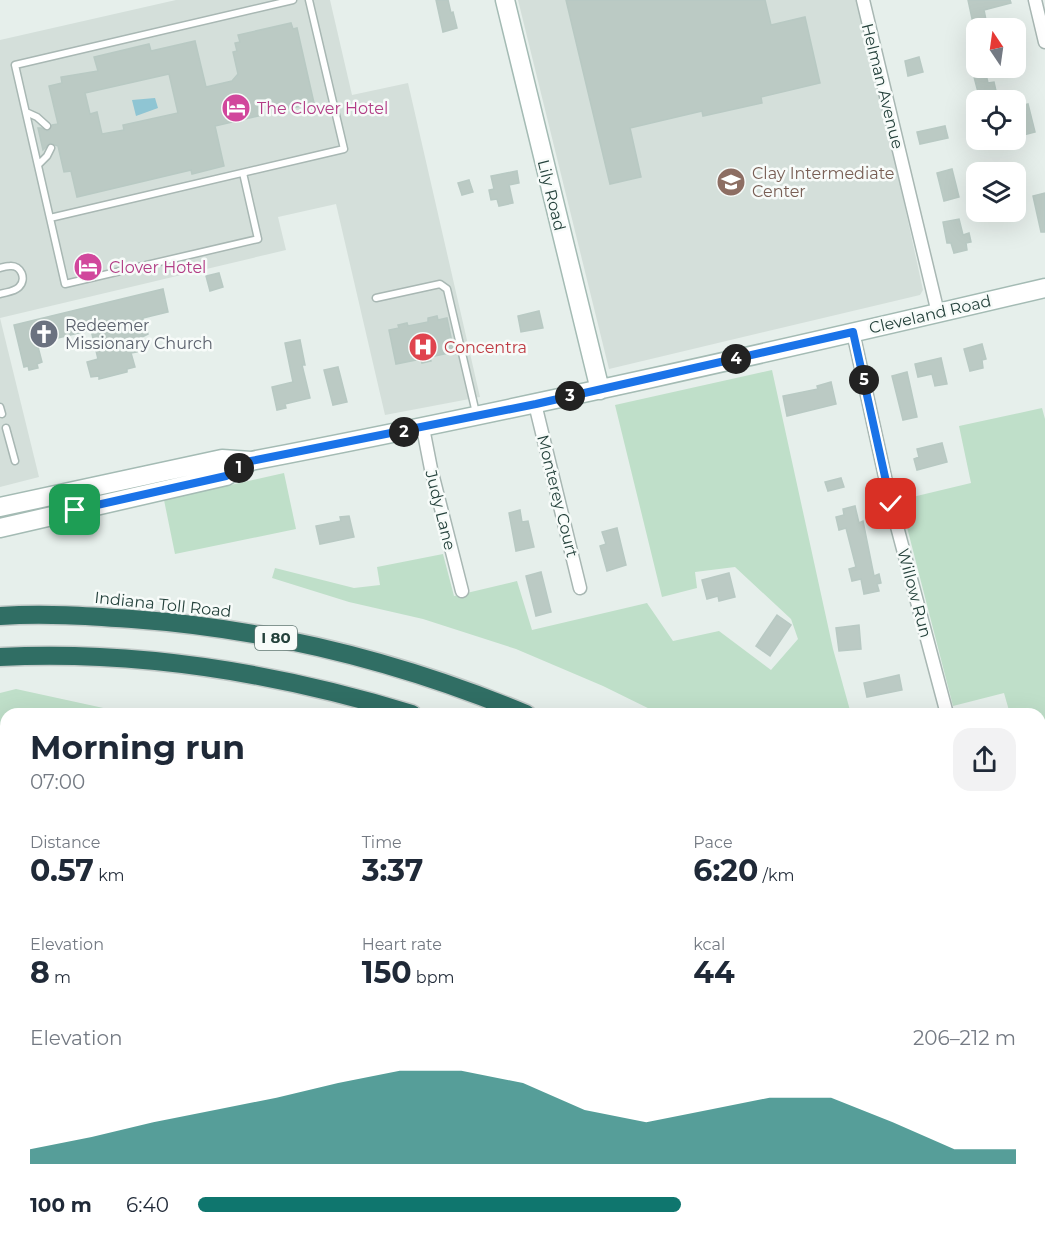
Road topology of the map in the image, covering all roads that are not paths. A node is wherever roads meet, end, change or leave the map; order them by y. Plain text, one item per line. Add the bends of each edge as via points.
1 (293, 0) edge
2 (309, 0) edge
3 (505, 0) edge
4 (863, 0) edge
5 (1035, 0) edge
6 (1045, 42) edge
7 (26, 112) junction
8 (47, 126) dead end
9 (51, 148) dead end
10 (38, 165) junction
11 (243, 173) junction
12 (50, 218) junction
13 (0, 268) edge
14 (1045, 288) edge
15 (0, 294) edge
16 (376, 298) dead end
17 (938, 313) junction
18 (853, 332) junction
19 (600, 390) junction
20 (536, 404) junction
21 (477, 417) junction
22 (6, 428) dead end
23 (423, 428) junction
24 (15, 461) dead end
25 (251, 461) junction
26 (0, 507) edge
27 (0, 528) edge
28 (580, 588) dead end
29 (462, 591) dead end
30 (8, 615) edge
31 (0, 657) edge
32 (392, 708) edge
33 (511, 708) edge
34 (945, 708) edge

1 - 7 lane via 15,65
2 - 11 lane via 344,149
3 - 19 main road, Lily Road
4 - 17 street, Helman Avenue
5 - 6 street
7 - 8 lane
7 - 10 lane
9 - 10 lane
10 - 12 lane
11 - 12 lane
11 - 12 lane via 258,239 65,284
13 - 15 lane via 18,268 22,281 19,287
14 - 17 main road, Cleveland Road
16 - 21 lane via 440,284 447,289
17 - 18 main road, Cleveland Road
18 - 19 main road, Cleveland Road
18 - 34 street, Willow Run via 891,504
19 - 20 main road, Cleveland Road
20 - 21 main road, Cleveland Road
20 - 28 street, Monterey Court
21 - 23 main road, Cleveland Road
22 - 24 lane
23 - 25 main road, Cleveland Road
23 - 29 street, Judy Lane
25 - 26 main road, Cleveland Road via 222,459
25 - 27 main road, Cleveland Road via 226,476
30 - 33 highway, Indiana Toll Road / I 80 via 175,622 282,639 394,666
31 - 32 highway, I 80 via 131,659 223,668 347,694

